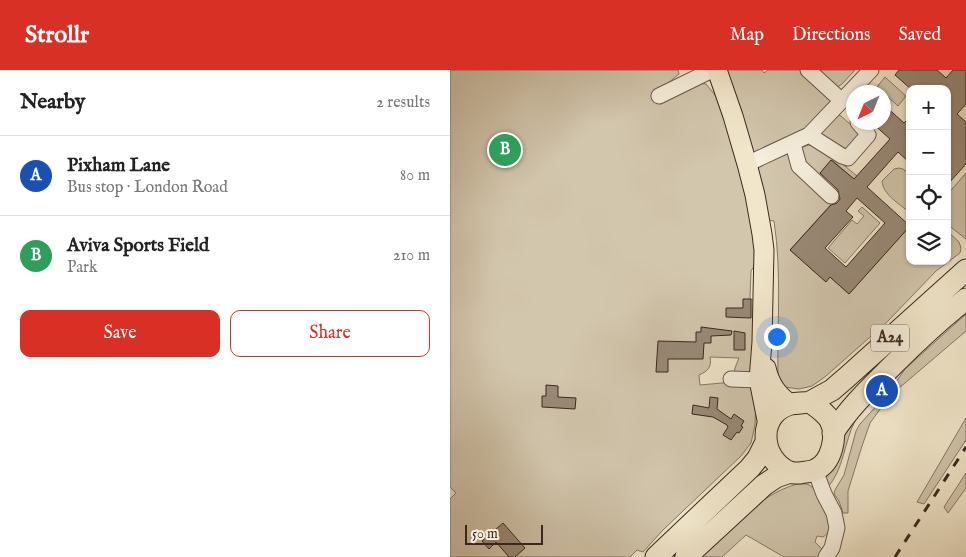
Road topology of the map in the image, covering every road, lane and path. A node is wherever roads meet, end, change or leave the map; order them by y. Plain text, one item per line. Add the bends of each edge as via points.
1 (712, 70) edge
2 (717, 70) edge
3 (808, 70) edge
4 (871, 70) edge
5 (659, 96) dead end
6 (840, 103) junction
7 (846, 110) edge
8 (865, 130) edge
9 (810, 135) junction
10 (793, 144) junction
11 (746, 164) junction
12 (831, 196) dead end
13 (966, 270) edge
14 (966, 299) edge
15 (762, 342) junction
16 (731, 379) dead end
17 (759, 380) junction
18 (800, 403) junction
19 (834, 433) junction
20 (767, 434) junction
21 (815, 470) junction
22 (790, 472) junction
23 (656, 557) edge
24 (686, 557) edge
25 (826, 557) edge

1 - 5 lane
2 - 11 main road
3 - 6 lane
4 - 6 lane
6 - 7 lane
6 - 9 lane
8 - 9 lane via 868,135 848,158
9 - 10 lane
10 - 11 lane
10 - 12 lane via 799,166
11 - 15 main road via 762,234
13 - 18 highway, A24 via 832,390
14 - 19 highway, A24 via 864,393
15 - 17 main road
15 - 18 main road via 774,390
16 - 17 lane
17 - 20 main road
18 - 19 highway via 821,410 830,420
18 - 20 highway via 774,416
19 - 21 highway via 833,444
20 - 22 highway via 771,457
20 - 23 highway via 758,458 750,468
21 - 22 highway
21 - 25 lane via 834,513 837,528
22 - 24 highway via 764,485

